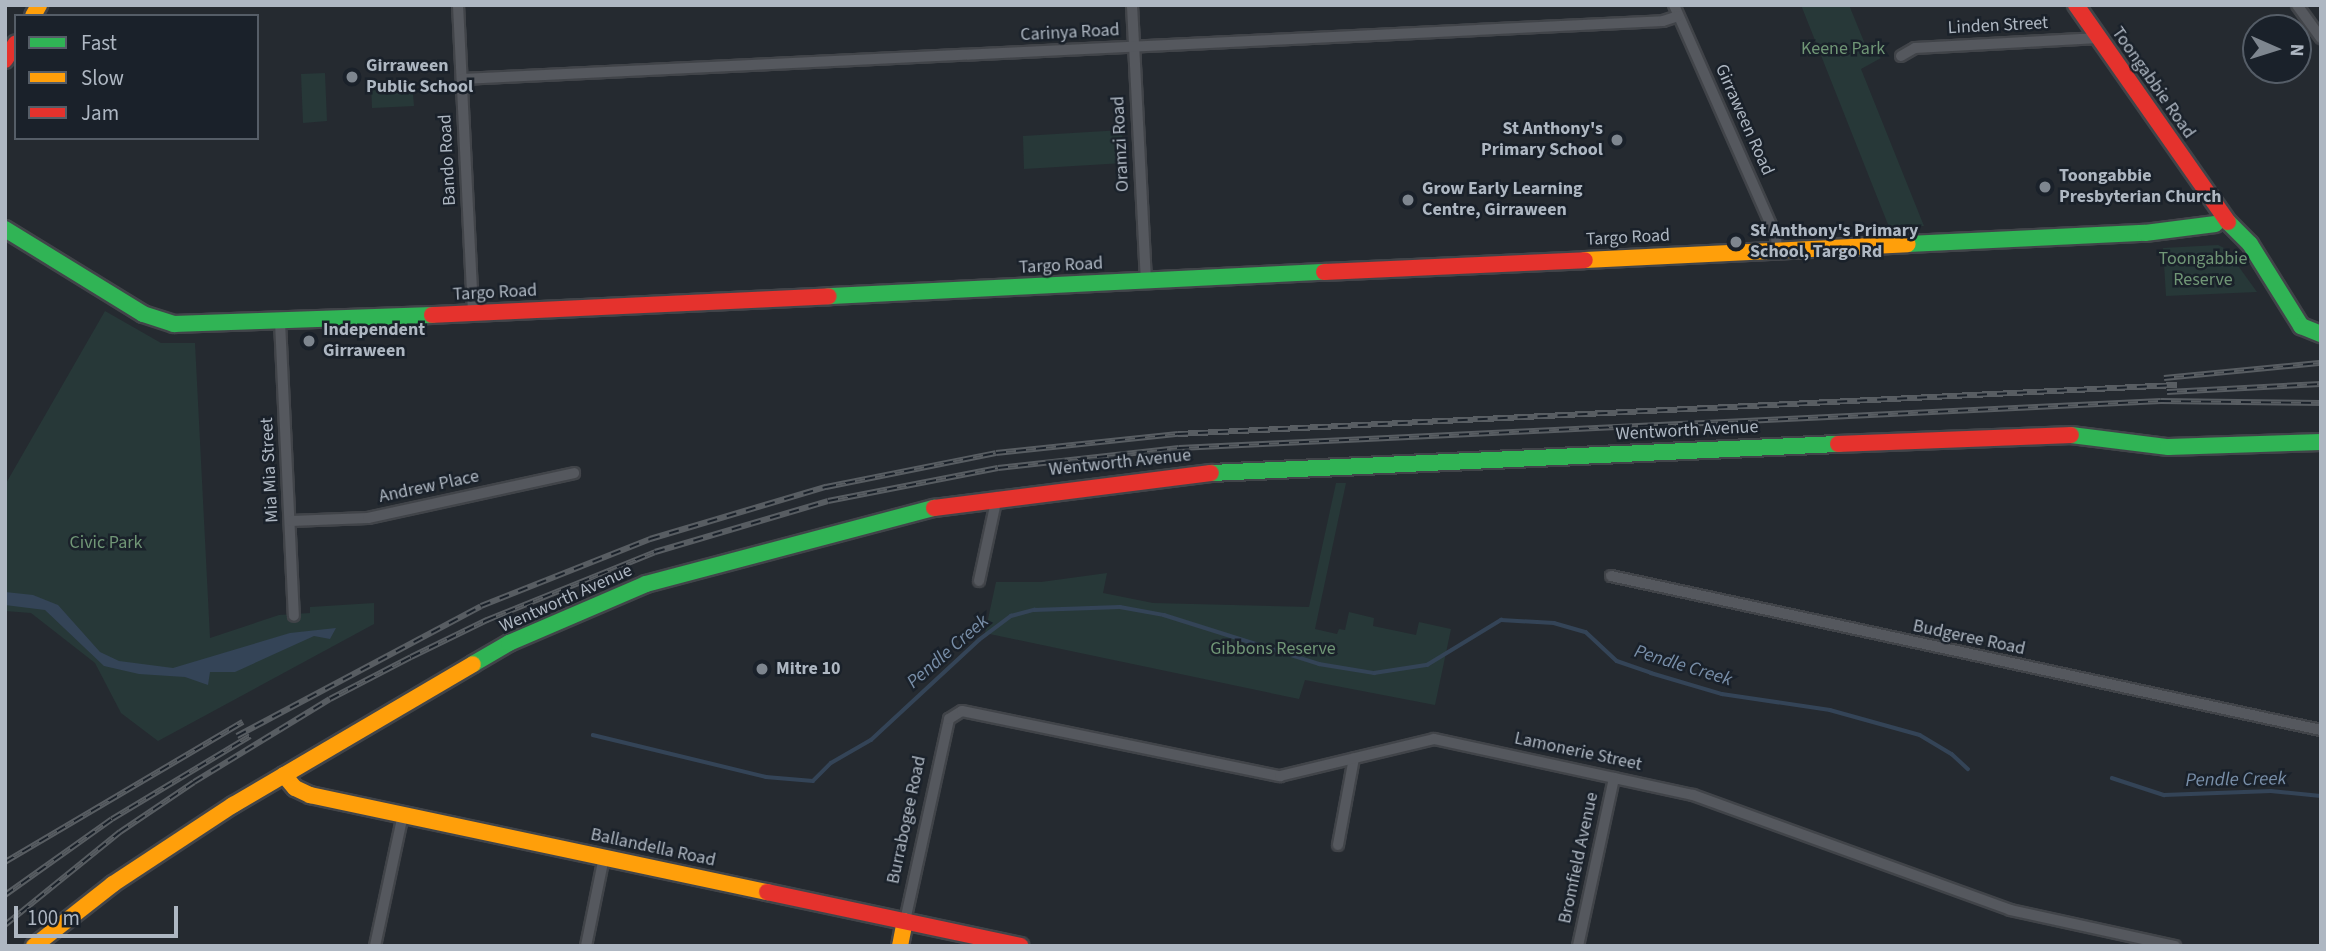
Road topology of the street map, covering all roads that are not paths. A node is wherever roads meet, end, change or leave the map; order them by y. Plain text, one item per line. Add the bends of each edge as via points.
1 (458, 5) edge
2 (1132, 5) edge
3 (2076, 5) edge
4 (2297, 5) edge
5 (1676, 11) edge
6 (2099, 38) junction
7 (2321, 38) edge
8 (1134, 47) junction
9 (1901, 56) dead end
10 (461, 79) junction
11 (2222, 227) junction
12 (5, 229) edge
13 (1777, 250) junction
14 (1146, 281) junction
15 (473, 313) junction
16 (280, 322) junction
17 (2313, 332) edge
18 (2321, 442) edge
19 (574, 473) dead end
20 (997, 497) junction
21 (291, 521) junction
22 (1611, 576) dead end
23 (979, 581) dead end
24 (294, 616) dead end
25 (962, 711) joint
26 (2321, 730) edge
27 (1354, 758) junction
28 (284, 775) junction
29 (1614, 778) junction
30 (403, 814) junction
31 (1338, 845) dead end
32 (604, 857) junction
33 (905, 921) junction
34 (34, 946) edge
35 (375, 946) edge
36 (586, 946) edge
37 (900, 946) edge
38 (1020, 946) edge
39 (1577, 946) edge
40 (2175, 946) edge

1 - 10 street, Bando Road
2 - 8 street, Oramzi Road
3 - 6 street, Toongabbie Road
4 - 7 street
5 - 8 street, Carinya Road via 1663,21
5 - 13 street, Girraween Road via 1776,236
6 - 9 street, Linden Street via 1915,48
6 - 11 street, Toongabbie Road via 2199,183 2211,193
8 - 10 street, Carinya Road
8 - 14 street, Oramzi Road
10 - 15 street, Bando Road
11 - 13 street, Targo Road
11 - 17 street, Toongabbie Road via 2266,286
12 - 16 street, Targo Road via 156,319 195,326
13 - 14 street, Targo Road
14 - 15 street, Targo Road
15 - 16 street, Targo Road
16 - 21 street, Mia Mia Street
18 - 20 street, Wentworth Avenue via 2177,447 2043,433 1190,474
19 - 21 street, Andrew Place via 368,518
20 - 23 street
20 - 28 street, Wentworth Avenue via 921,509 801,538 611,598 509,643
21 - 24 street, Mia Mia Street
22 - 26 street, Budgeree Road
25 - 27 street, Lamonerie Street via 1280,776
25 - 33 street, Burrabogee Road via 949,719
27 - 29 street, Lamonerie Street via 1434,739
27 - 31 street
28 - 30 street, Ballandella Road via 304,793
28 - 34 street, Wentworth Avenue via 121,878
29 - 39 street, Bromfield Avenue
29 - 40 street, Lamonerie Street via 1693,795 2010,910
30 - 32 street, Ballandella Road
30 - 35 street
32 - 33 street, Ballandella Road
32 - 36 street
33 - 37 street, Burrabogee Road
33 - 38 street, Ballandella Road

